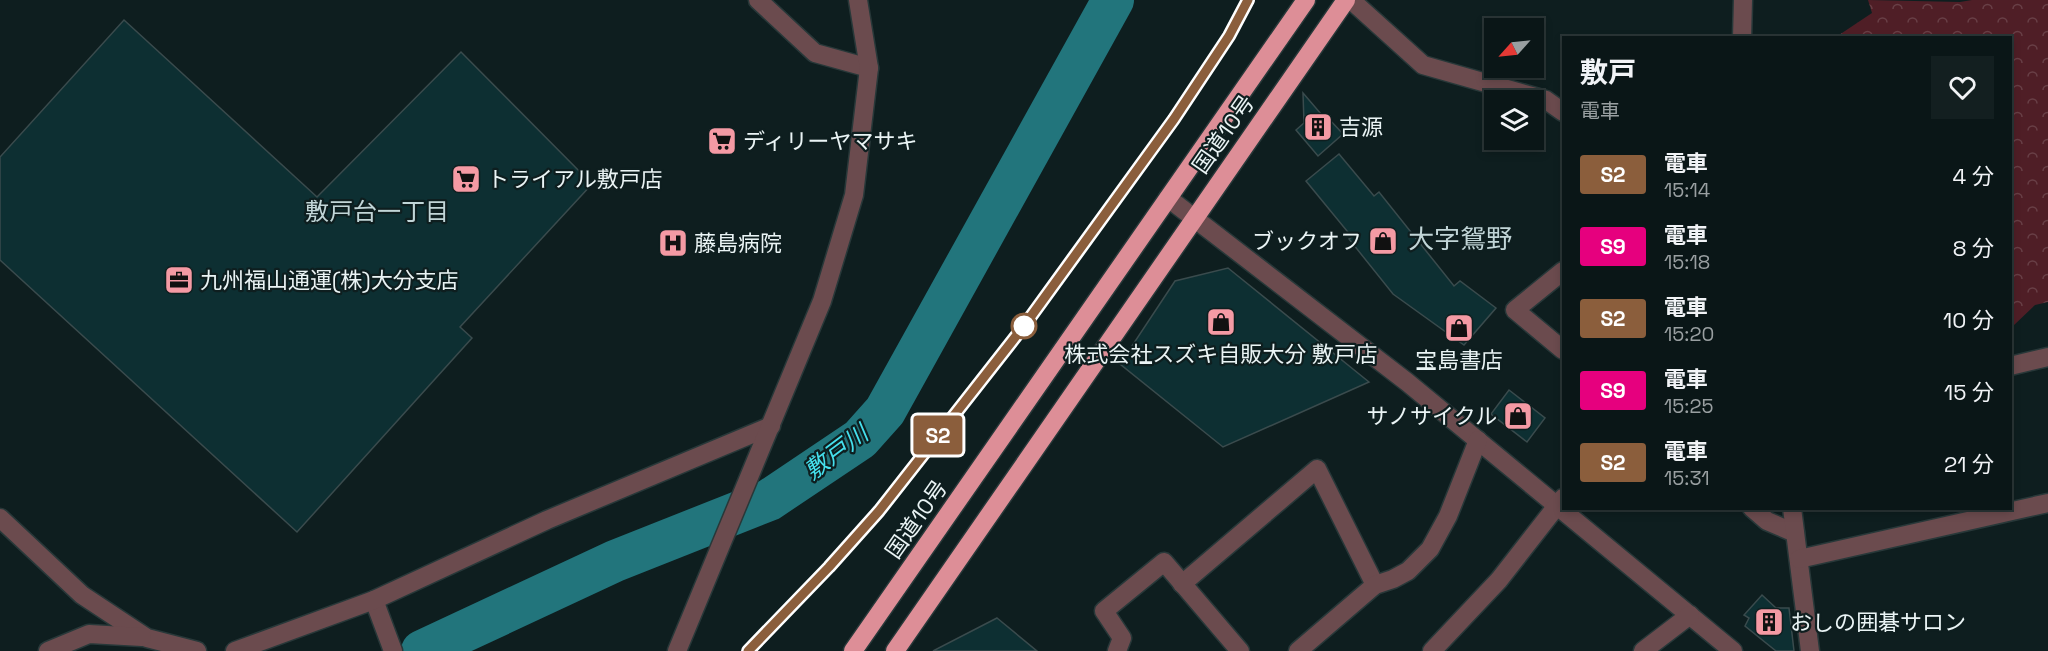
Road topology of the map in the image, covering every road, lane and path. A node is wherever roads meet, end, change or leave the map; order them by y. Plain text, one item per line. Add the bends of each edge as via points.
1 (758, 0) edge
2 (858, 0) edge
3 (1306, 0) edge
4 (1346, 0) edge
5 (1351, 0) edge
6 (1743, 0) edge
7 (1742, 36) edge
8 (869, 69) junction
9 (1562, 111) edge
10 (1168, 198) junction
11 (1195, 218) junction
12 (1562, 272) edge
13 (1562, 349) edge
14 (2048, 357) edge
15 (2012, 366) edge
16 (771, 426) junction
17 (1478, 440) junction
18 (1560, 501) edge
19 (2048, 503) edge
20 (1570, 510) edge
21 (1754, 510) edge
22 (1792, 510) edge
23 (0, 518) edge
24 (1795, 532) junction
25 (1799, 560) junction
26 (1182, 584) junction
27 (1375, 585) junction
28 (374, 600) junction
29 (1690, 615) junction
30 (147, 638) junction
31 (48, 651) edge
32 (197, 651) edge
33 (235, 651) edge
34 (393, 651) edge
35 (677, 651) edge
36 (853, 651) edge
37 (895, 651) edge
38 (1117, 651) edge
39 (1240, 651) edge
40 (1298, 651) edge
41 (1432, 651) edge
42 (1643, 651) edge
43 (1733, 651) edge
44 (1810, 651) edge

1 - 8 street via 815,53
2 - 8 street
3 - 10 highway, 国道10号
4 - 11 highway, 国道10号
5 - 9 street via 1423,65 1546,100
6 - 7 street
8 - 16 street via 854,195 822,301
10 - 11 street
10 - 36 highway, 国道10号
11 - 17 street
11 - 37 highway, 国道10号
12 - 13 street via 1515,310
14 - 15 street
16 - 28 street via 547,520
16 - 35 street
17 - 18 street
17 - 27 street via 1448,516 1430,549 1408,571
18 - 41 street via 1499,580
19 - 25 street
20 - 29 street
21 - 24 street via 1767,521
22 - 24 street
23 - 30 street via 82,595
24 - 25 street
25 - 44 street
26 - 27 street via 1317,469
26 - 38 street via 1164,562 1104,611 1122,638
26 - 39 street
27 - 40 street
28 - 33 street
28 - 34 street
29 - 42 street
29 - 43 street
30 - 31 street via 88,634
30 - 32 street

